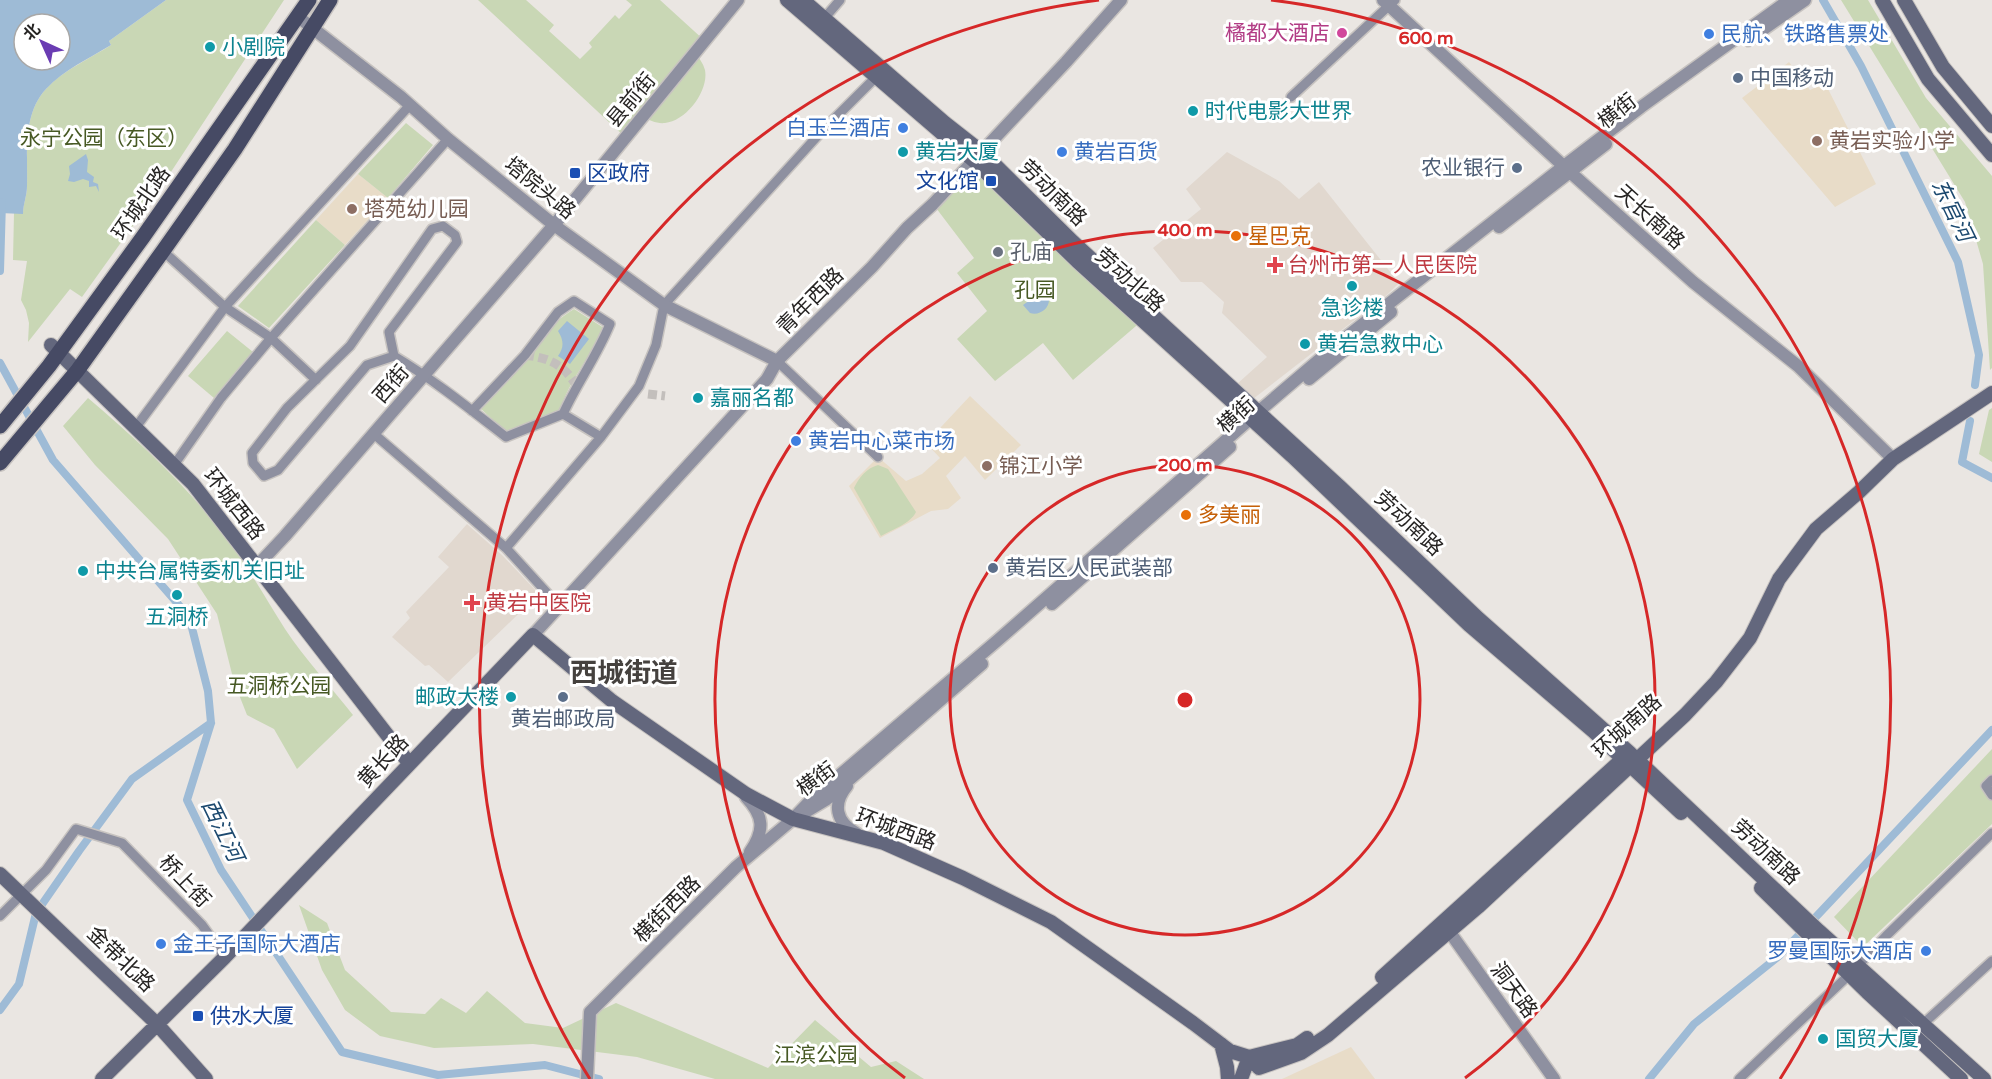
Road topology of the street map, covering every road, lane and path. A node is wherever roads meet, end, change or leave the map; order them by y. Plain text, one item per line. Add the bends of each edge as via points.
1 (309, 0) edge
2 (330, 0) edge
3 (738, 0) edge
4 (787, 0) edge
5 (803, 0) edge
6 (840, 0) edge
7 (1121, 0) edge
8 (1789, 0) edge
9 (1805, 0) edge
10 (1882, 0) edge
11 (1904, 0) edge
12 (1389, 2) edge
13 (297, 16) junction
14 (821, 22) junction
15 (313, 28) junction
16 (876, 76) junction
17 (1291, 97) dead end
18 (410, 105) junction
19 (1992, 126) edge
20 (448, 139) junction
21 (1992, 155) edge
22 (978, 157) junction
23 (1567, 169) junction
24 (554, 225) junction
25 (163, 251) junction
26 (664, 305) junction
27 (225, 307) junction
28 (271, 338) junction
29 (55, 349) junction
30 (394, 356) junction
31 (777, 361) junction
32 (77, 371) junction
33 (425, 375) junction
34 (316, 380) junction
35 (1992, 383) edge
36 (639, 386) junction
37 (1992, 393) edge
38 (648, 394) tunnel mouth
39 (472, 411) junction
40 (563, 414) junction
41 (1257, 418) junction
42 (0, 426) edge
43 (136, 427) junction
44 (374, 434) junction
45 (601, 437) junction
46 (1891, 456) junction
47 (878, 457) dead end
48 (0, 463) edge
49 (174, 465) junction
50 (506, 548) junction
51 (256, 567) junction
52 (559, 606) junction
53 (1036, 612) junction
54 (533, 635) junction
55 (1630, 759) junction
56 (409, 763) junction
57 (861, 769) junction
58 (1992, 780) edge
59 (736, 787) junction
60 (1990, 793) edge
61 (793, 819) junction
62 (1992, 833) edge
63 (862, 837) junction
64 (743, 862) junction
65 (0, 874) edge
66 (22, 893) junction
67 (0, 916) edge
68 (1446, 928) junction
69 (225, 957) junction
70 (1992, 961) edge
71 (1854, 970) junction
72 (156, 1023) junction
73 (1923, 1024) junction
74 (1221, 1044) junction
75 (1254, 1068) edge
76 (102, 1079) edge
77 (206, 1079) edge
78 (587, 1079) edge
79 (1228, 1079) edge
80 (1241, 1079) edge
81 (1554, 1079) edge
82 (1739, 1079) edge
83 (1961, 1079) edge
84 (1984, 1079) edge

1 - 13 main road, 环城北路
2 - 15 main road
3 - 24 street, 县前街
4 - 14 main road, 劳动北路
5 - 14 main road
6 - 14 street
7 - 22 street, 青年西路
8 - 23 street, 横街 via 1649,101
9 - 23 street, 横街
10 - 21 main road via 1928,79
11 - 19 main road via 1943,67
12 - 17 street
12 - 23 street, 天长南路
13 - 15 street, 塔院头路
13 - 29 main road, 环城北路
14 - 16 main road, 劳动北路
14 - 22 main road via 945,123
15 - 18 street, 塔院头路
15 - 25 main road
16 - 22 main road, 劳动北路
16 - 26 street
18 - 20 street, 塔院头路
18 - 27 street
20 - 24 street, 塔院头路
20 - 28 street
22 - 31 street, 青年西路
22 - 41 main road, 劳动北路 via 1077,261
23 - 41 street, 横街
23 - 46 street, 天长南路 via 1693,282 1798,366
24 - 26 street, 塔院头路
24 - 33 street, 西街
25 - 27 street
25 - 32 main road
26 - 31 street, 塔院头路
26 - 36 street via 656,345
27 - 28 street
27 - 43 street
28 - 34 street
28 - 49 street via 221,398
29 - 32 main road, 环城西路
29 - 42 main road, 环城北路 via 49,366
30 - 33 street
30 - 34 street via 367,365 278,470 264,476 253,464 252,453 287,408
30 - 34 street via 389,332 457,242 455,235 443,226 432,229 350,346
31 - 47 street
31 - 52 street, 青年西路 via 767,379
32 - 43 main road, 环城西路
32 - 48 main road
33 - 39 street
33 - 44 street, 西街
35 - 46 main road, 环城南路
36 - 38 street
36 - 45 street
37 - 46 main road
39 - 40 street via 506,437
39 - 40 street via 525,355 558,312 574,301 610,324
40 - 45 street
41 - 53 street, 横街
41 - 55 main road, 劳动南路
43 - 49 main road, 环城西路
44 - 50 street
44 - 51 street, 西街
45 - 50 street
46 - 55 main road, 环城南路 via 1810,523 1715,672
49 - 51 main road, 环城西路
50 - 52 street
51 - 56 main road, 环城西路
52 - 54 street, 青年西路
53 - 57 street, 横街
53 - 61 street, 横街 via 814,797
54 - 56 main road, 黄长路
54 - 59 main road, 环城西路 via 612,701
55 - 68 main road, 环城南路
55 - 71 main road, 劳动南路 via 1731,859
56 - 69 main road, 黄长路
57 - 61 street, 横街 via 827,799
57 - 63 street via 841,793 837,813 844,826
58 - 60 street via 1986,786
59 - 61 main road, 环城西路
59 - 64 street via 758,809 762,827
61 - 63 main road, 环城西路
61 - 64 street, 横街西路
62 - 71 street
63 - 74 main road, 环城西路 via 944,869 1051,922
64 - 78 street, 横街西路 via 590,1012
65 - 66 main road, 金带北路
66 - 67 street
66 - 69 street, 桥上街 via 46,870 76,829 122,843 202,925
66 - 72 main road, 金带北路
68 - 75 main road via 1328,1035 1301,1053
68 - 75 main road, 环城南路 via 1322,1029 1297,1045 1263,1054
68 - 81 street, 洞天路
69 - 72 main road
70 - 73 street
71 - 73 main road
71 - 82 street
71 - 83 main road
72 - 76 main road
72 - 77 main road, 金带北路
73 - 84 main road
74 - 75 main road, 环城西路
74 - 79 main road
75 - 80 main road

